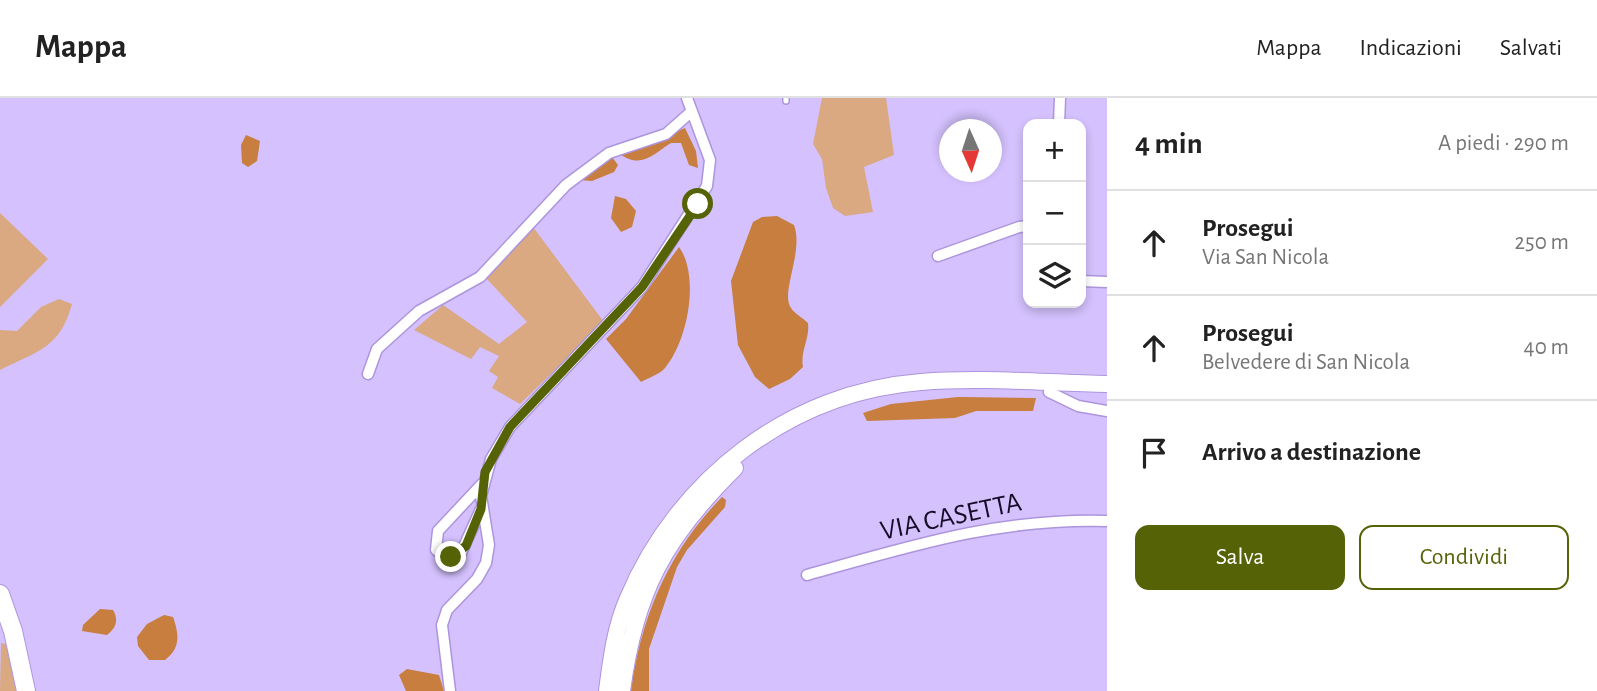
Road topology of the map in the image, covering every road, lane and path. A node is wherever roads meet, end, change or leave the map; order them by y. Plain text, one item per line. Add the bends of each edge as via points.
1 (687, 98) edge
2 (1060, 98) edge
3 (692, 111) junction
4 (1059, 119) edge
5 (1023, 226) edge
6 (939, 256) dead end
7 (1086, 281) edge
8 (1107, 282) edge
9 (368, 374) dead end
10 (1107, 384) edge
11 (1049, 392) junction
12 (1107, 394) edge
13 (1107, 411) edge
14 (482, 484) junction
15 (481, 509) junction
16 (1107, 522) edge
17 (807, 575) dead end
18 (0, 594) edge
19 (26, 691) edge
20 (450, 691) edge
21 (607, 691) edge
22 (622, 691) edge

1 - 3 street
2 - 4 street
3 - 9 street via 666,134 610,153 566,185 480,277 419,311 377,349
3 - 14 street via 710,160 709,178 698,204 642,287 510,427
5 - 6 street
7 - 8 street
10 - 21 main road via 921,382 840,399 777,426 730,458 689,497 653,547 627,599 612,650
11 - 12 main road
11 - 13 street via 1078,406
11 - 22 main road via 922,390 881,397 831,412 739,463 701,501 664,550 642,599 627,651
14 - 15 street
14 - 15 street via 444,522 435,539 436,550 446,557 461,552
15 - 20 street via 489,545 486,564 447,610 443,625
16 - 17 street, VIA CASETTA via 1063,520 986,527
18 - 19 main road

